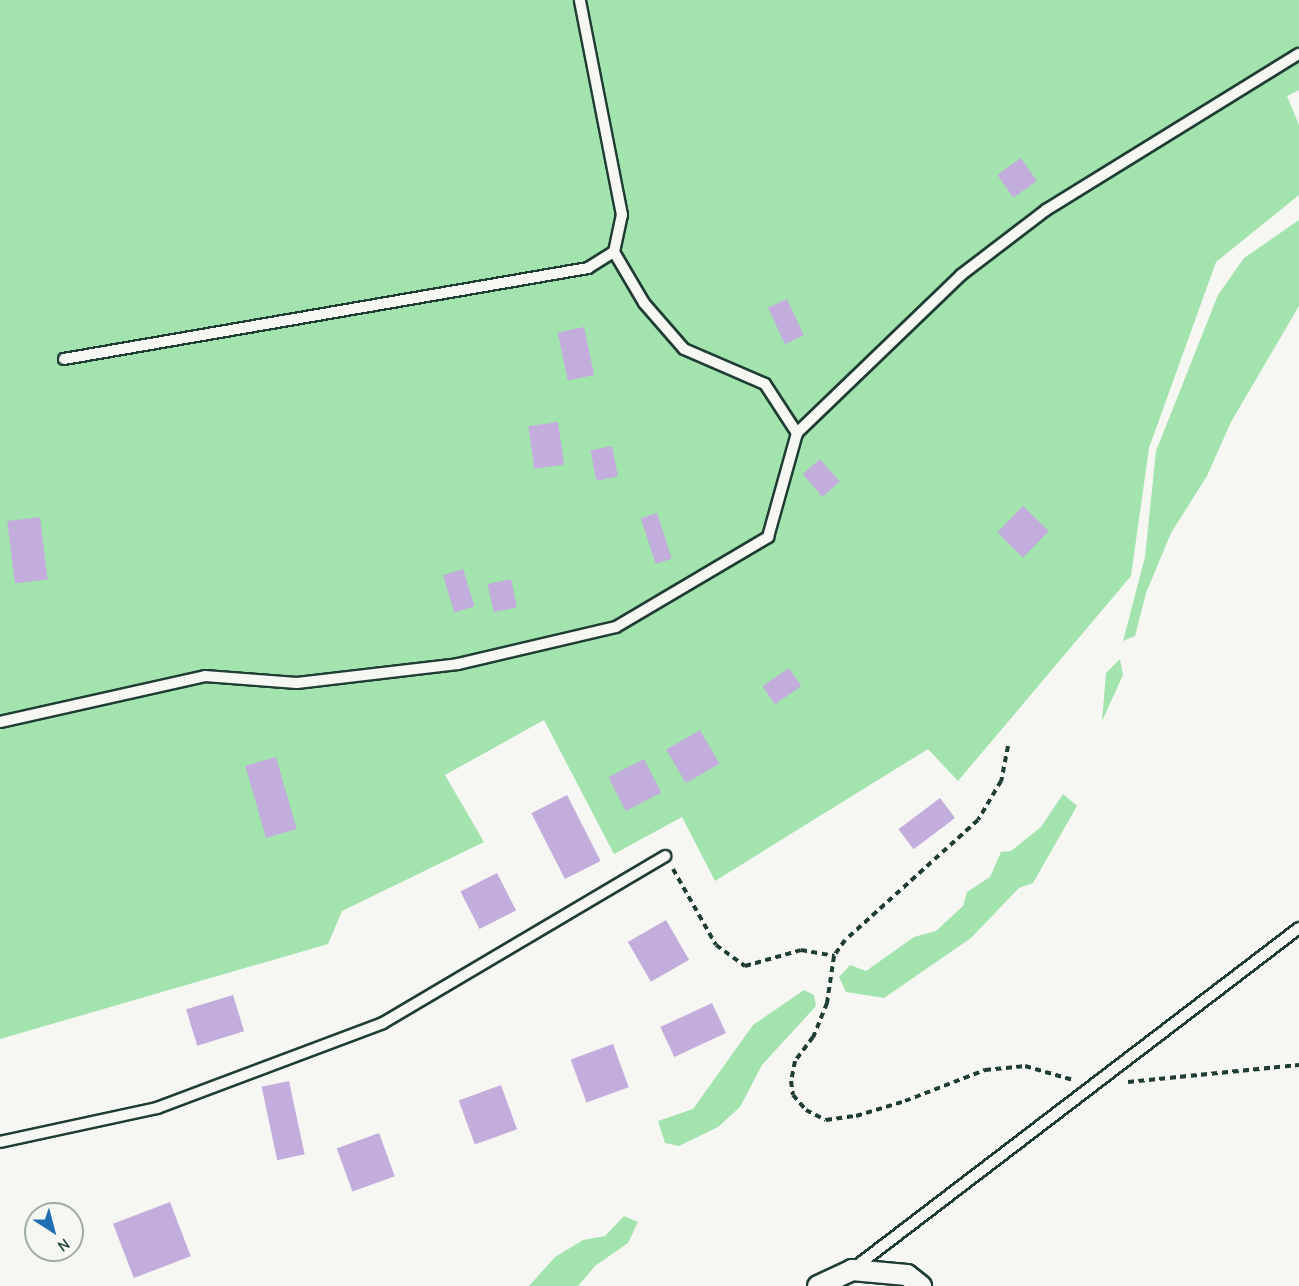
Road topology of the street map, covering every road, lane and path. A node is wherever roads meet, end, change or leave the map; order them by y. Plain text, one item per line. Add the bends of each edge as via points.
1 (580, 0) edge
2 (1299, 54) edge
3 (614, 252) junction
4 (64, 359) dead end
5 (797, 433) junction
6 (0, 722) edge
7 (1008, 746) dead end
8 (665, 856) joint
9 (1299, 928) edge
10 (834, 956) junction
11 (1299, 1065) edge
12 (1093, 1086) junction
13 (0, 1142) edge
14 (852, 1270) junction
15 (818, 1286) edge
16 (921, 1286) edge

1 - 3 lane via 622,215
2 - 5 lane via 1046,210 961,275
3 - 4 lane via 588,268
3 - 5 lane via 644,303 684,349 765,384
5 - 6 lane via 768,537 616,627 458,664 297,683 205,676
7 - 10 path via 1001,781 978,820 844,940
8 - 10 path via 716,945 745,966 801,950
8 - 13 lane via 383,1023 157,1108
9 - 12 lane
10 - 12 path via 827,1003 813,1037 795,1061 791,1081 793,1095 806,1110 826,1120 856,1116 985,1070 1005,1067 1024,1066
11 - 12 path
12 - 14 lane
14 - 15 street
14 - 16 street via 908,1275

